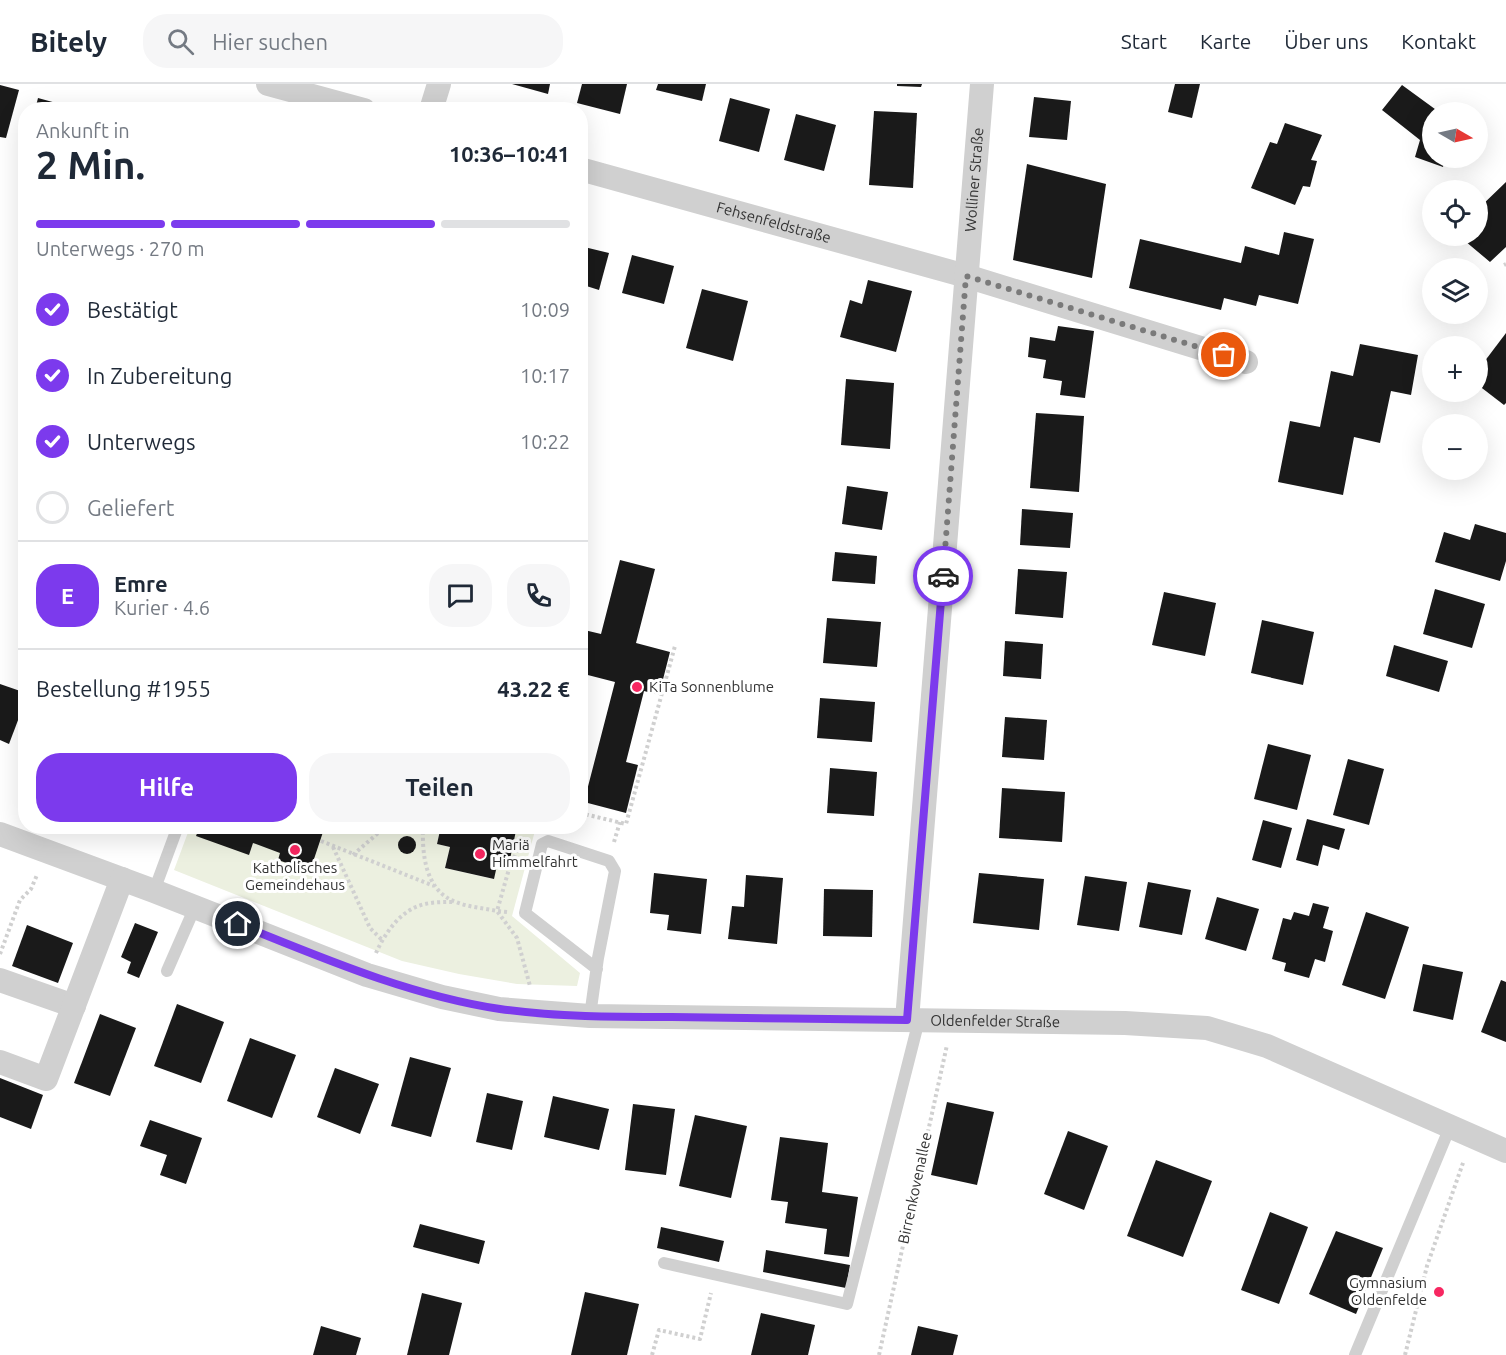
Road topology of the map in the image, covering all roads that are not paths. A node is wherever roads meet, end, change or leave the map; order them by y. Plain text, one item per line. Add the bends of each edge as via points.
1 (268, 84) edge
2 (439, 84) edge
3 (982, 84) edge
4 (334, 102) edge
5 (433, 102) edge
6 (588, 171) edge
7 (966, 276) junction
8 (1246, 362) dead end
9 (0, 834) edge
10 (175, 834) edge
11 (122, 879) junction
12 (154, 891) junction
13 (195, 907) junction
14 (597, 969) junction
15 (167, 971) dead end
16 (0, 980) edge
17 (74, 1006) junction
18 (590, 1016) junction
19 (913, 1020) junction
20 (0, 1062) edge
21 (1450, 1127) junction
22 (1506, 1151) edge
23 (664, 1263) dead end
24 (1355, 1355) edge

1 - 4 street
2 - 5 street
3 - 7 street, Wolliner Straße
6 - 7 street, Fehsenfeldstraße
7 - 8 street
7 - 19 street, Wolliner Straße
9 - 11 street, Oldenfelder Straße
10 - 12 lane
11 - 12 street, Oldenfelder Straße
11 - 17 street
12 - 13 street, Oldenfelder Straße
13 - 15 lane
13 - 18 street, Oldenfelder Straße via 367,975 442,998 500,1009
14 - 14 lane via 615,872 609,861 548,841 542,844 525,913
14 - 18 lane
16 - 17 street
17 - 20 street via 46,1079
18 - 19 street, Oldenfelder Straße
19 - 21 street, Oldenfelder Straße via 1207,1028 1268,1046
19 - 23 lane via 847,1304
21 - 22 street, Oldenfelder Straße
21 - 24 lane

